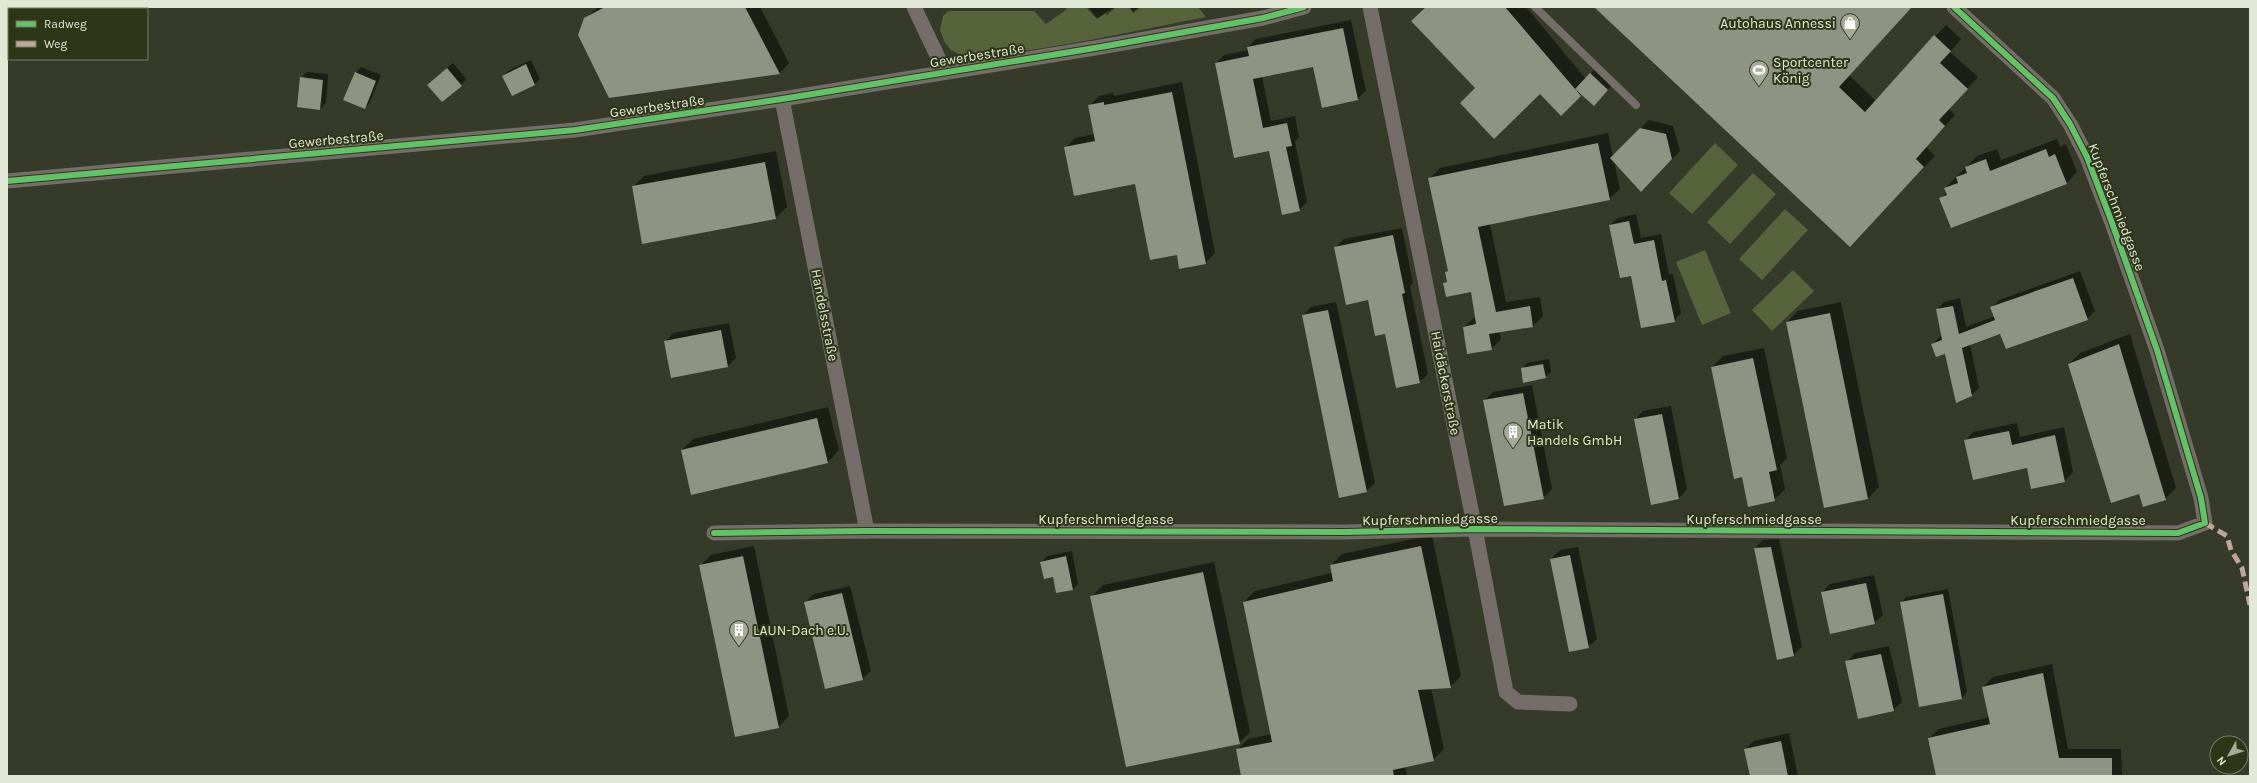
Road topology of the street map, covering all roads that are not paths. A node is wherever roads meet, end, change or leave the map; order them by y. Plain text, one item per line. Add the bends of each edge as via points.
1 (914, 7) edge
2 (1304, 7) edge
3 (1370, 7) edge
4 (1535, 7) edge
5 (1954, 7) edge
6 (945, 72) junction
7 (782, 99) junction
8 (1636, 105) dead end
9 (7, 181) edge
10 (1476, 529) junction
11 (867, 531) junction
12 (714, 533) dead end
13 (1570, 704) dead end

1 - 6 street
2 - 6 street, Gewerbestraße via 1263,18 1176,34
3 - 10 street, Haidäckerstraße
4 - 8 lane
5 - 10 street, Kupferschmiedgasse via 2053,98 2087,158 2157,350 2201,498 2205,523 2178,533
6 - 7 street, Gewerbestraße
7 - 9 street, Gewerbestraße via 575,130
7 - 11 street, Handelsstraße
10 - 11 street, Kupferschmiedgasse via 1345,532
10 - 13 street, Haidäckerstraße via 1506,692 1518,702
11 - 12 street, Kupferschmiedgasse

